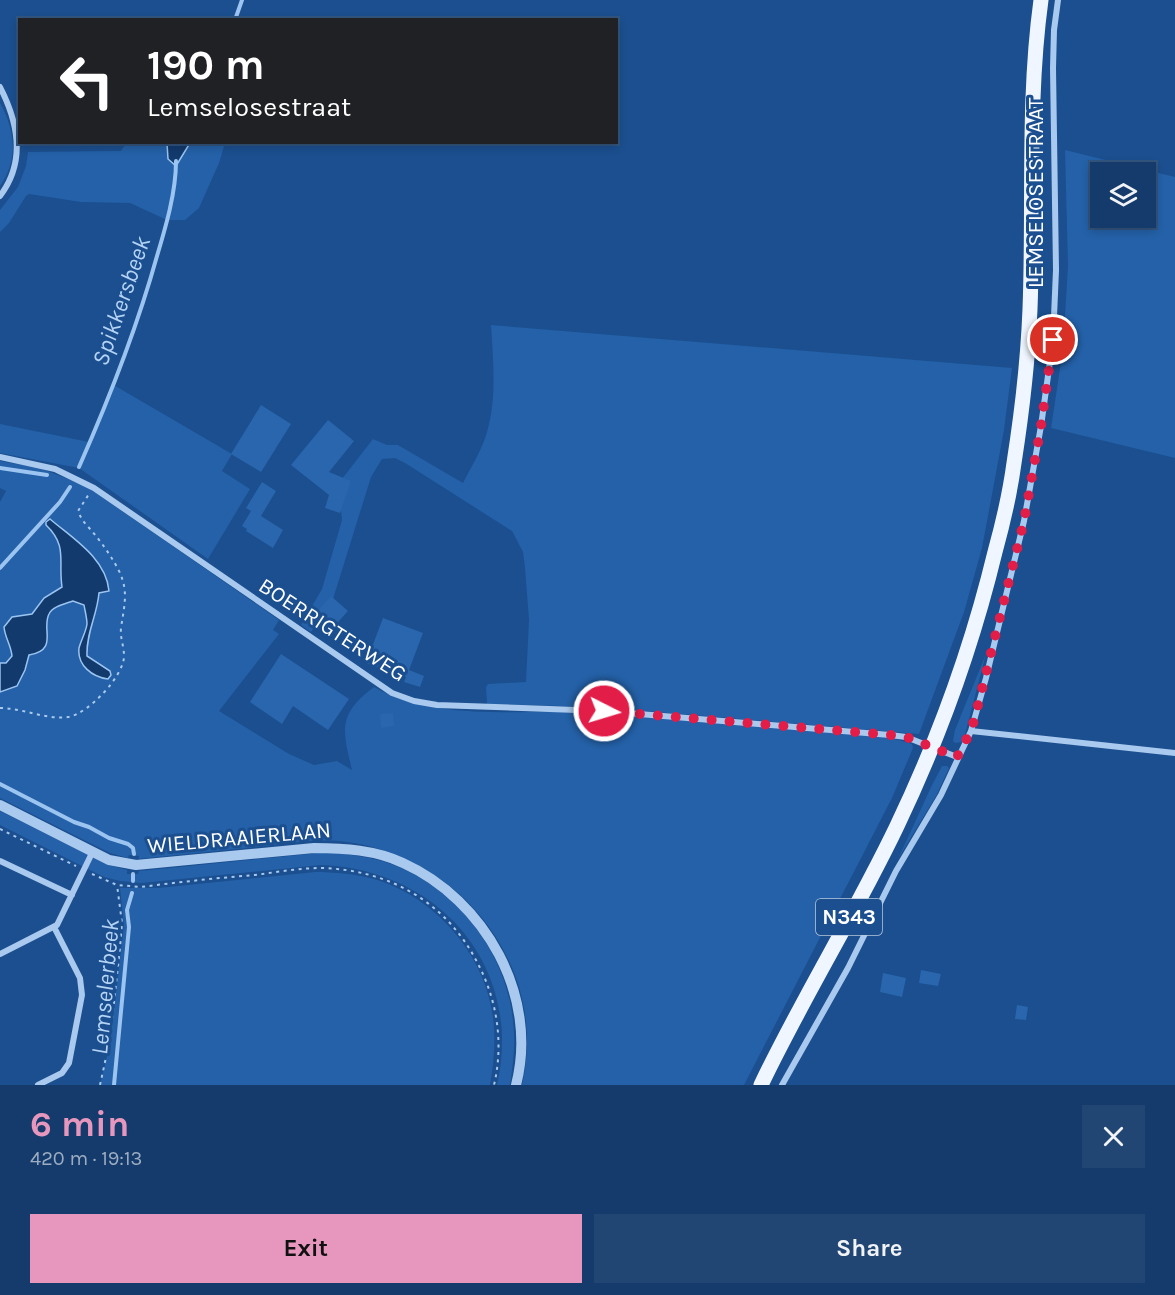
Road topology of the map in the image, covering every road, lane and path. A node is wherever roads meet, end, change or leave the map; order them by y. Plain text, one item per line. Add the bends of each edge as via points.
1 (1041, 0) edge
2 (1058, 0) edge
3 (0, 87) edge
4 (0, 196) edge
5 (0, 457) edge
6 (94, 488) junction
7 (0, 708) edge
8 (971, 731) junction
9 (933, 747) junction
10 (1175, 753) edge
11 (957, 757) junction
12 (0, 805) edge
13 (0, 829) edge
14 (93, 852) junction
15 (0, 861) edge
16 (84, 870) junction
17 (117, 885) junction
18 (72, 895) junction
19 (54, 927) junction
20 (0, 954) edge
21 (38, 1085) edge
22 (100, 1085) edge
23 (494, 1085) edge
24 (516, 1085) edge
25 (761, 1085) edge
26 (782, 1085) edge

1 - 9 main road, N343 via 1034,78 1030,310 1014,465 981,612
2 - 8 street, LEMSELOSESTRAAT via 1053,68 1053,340 1024,521
3 - 4 street via 13,118 18,150 13,172
5 - 6 street, BOERRIGTERWEG via 55,469
6 - 7 path via 78,511 119,571 126,589 120,672 89,707 69,717
6 - 9 street, BOERRIGTERWEG via 347,664 392,693 414,701 604,711 890,735
8 - 10 street
8 - 11 street, LEMSELOSESTRAAT
9 - 11 street, BOERRIGTERWEG
9 - 25 main road, N343 via 896,828
11 - 26 street, LEMSELOSESTRAAT via 941,795
12 - 14 street, WIELDRAAIERLAAN
13 - 16 path, WIELDRAAIERLAAN
14 - 16 street
14 - 24 street, WIELDRAAIERLAAN via 136,866 343,848 404,863 426,875 465,906 498,950 509,976 521,1029
15 - 18 street
16 - 17 path, WIELDRAAIERLAAN
16 - 18 street
17 - 22 path via 122,923 120,948 110,1039
17 - 23 path, WIELDRAAIERLAAN via 141,887 321,868 359,871 389,880 438,910 455,926 488,981 499,1047
18 - 19 street
19 - 20 street
19 - 21 street via 80,978 82,995 69,1063 62,1073

